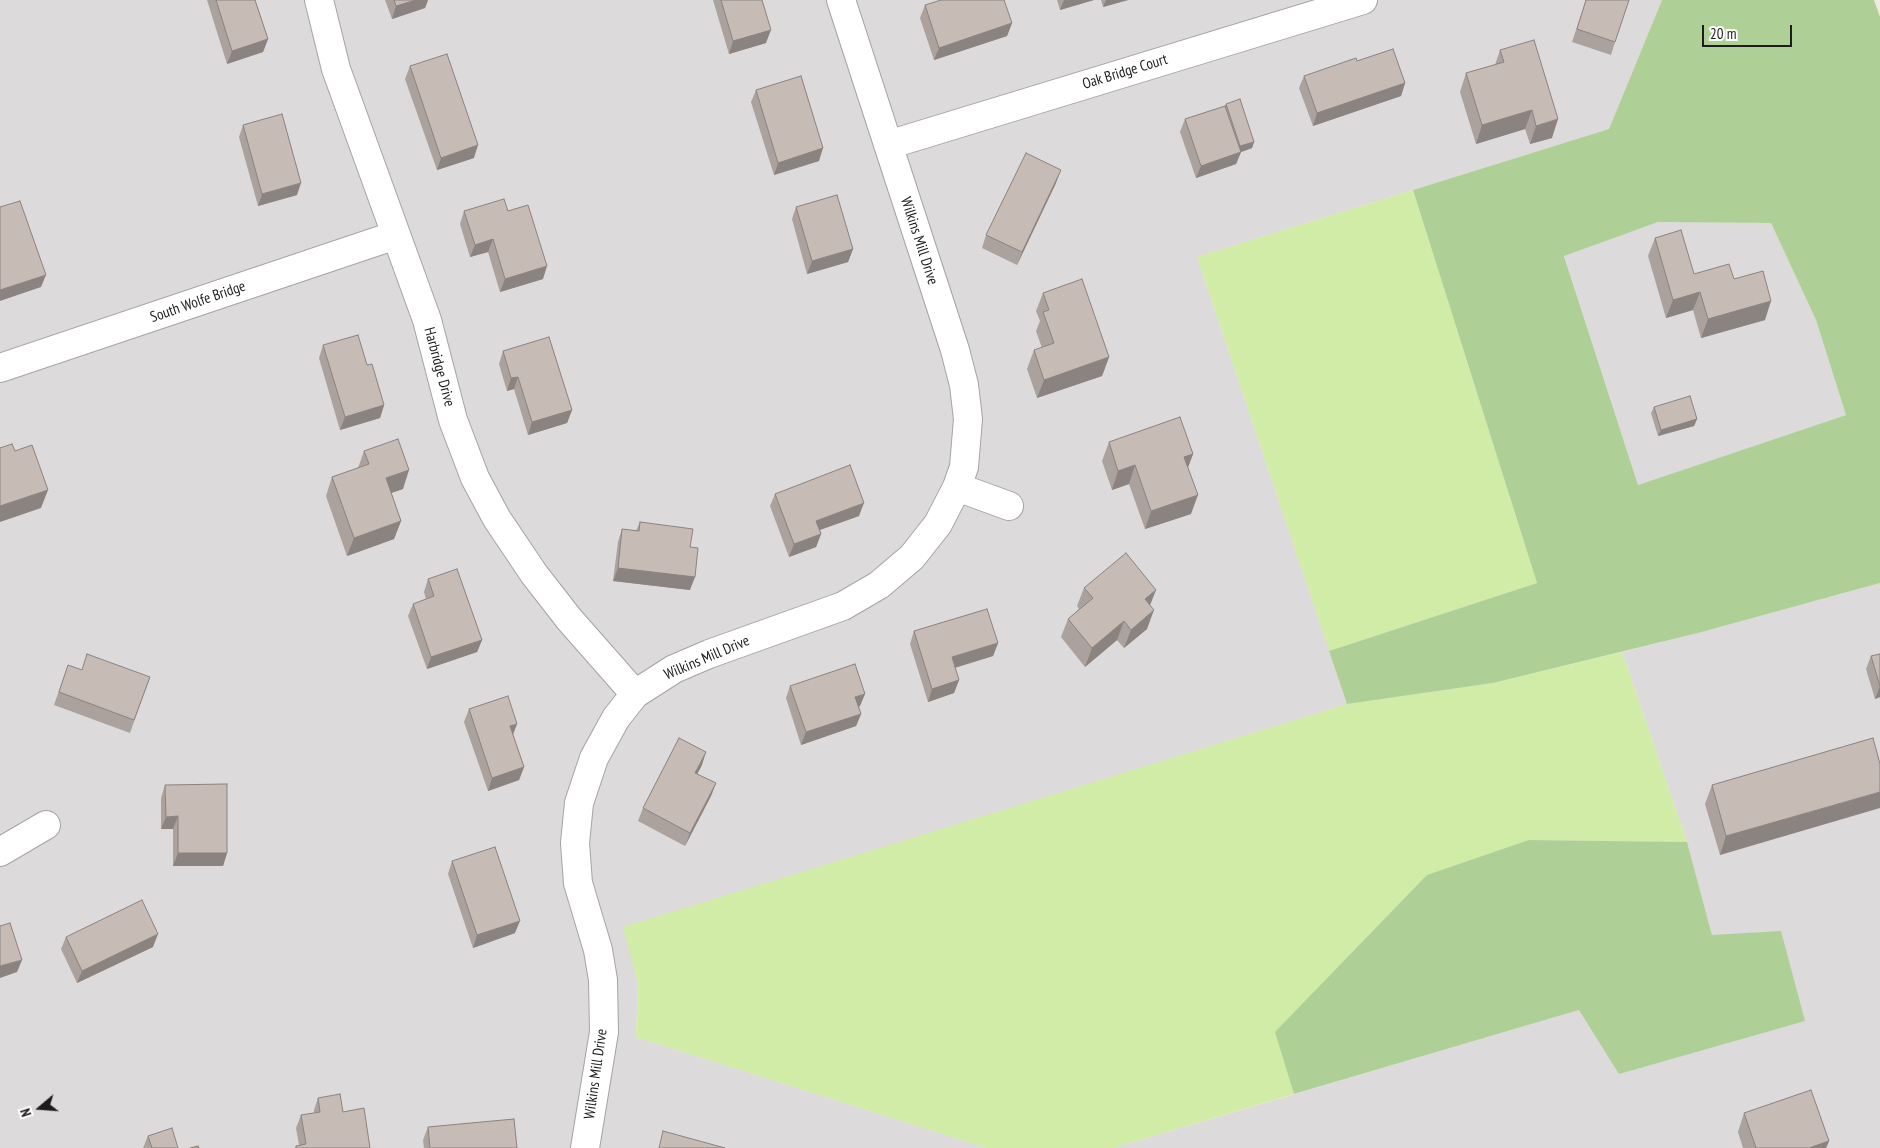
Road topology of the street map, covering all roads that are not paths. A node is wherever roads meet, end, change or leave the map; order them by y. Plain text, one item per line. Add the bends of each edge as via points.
1 (319, 0) edge
2 (841, 0) edge
3 (1363, 0) edge
4 (888, 145) junction
5 (396, 235) junction
6 (0, 368) edge
7 (957, 487) junction
8 (1009, 506) dead end
9 (635, 694) junction
10 (46, 825) dead end
11 (0, 852) edge
12 (585, 1148) edge

1 - 5 street, Harbridge Drive via 336,69
2 - 4 street, Wilkins Mill Drive
3 - 4 street, Oak Bridge Court
4 - 7 street, Wilkins Mill Drive via 964,385 968,419 964,467
5 - 6 street, South Wolfe Bridge
5 - 9 street, Harbridge Drive via 427,320 453,420 475,478 497,519 534,574
7 - 8 street
7 - 9 street, Wilkins Mill Drive via 938,524 912,557 879,585 843,606 674,669
9 - 12 street, Wilkins Mill Drive via 616,718 594,758 579,803 575,843 578,883 598,950 603,980 604,1032
10 - 11 street

